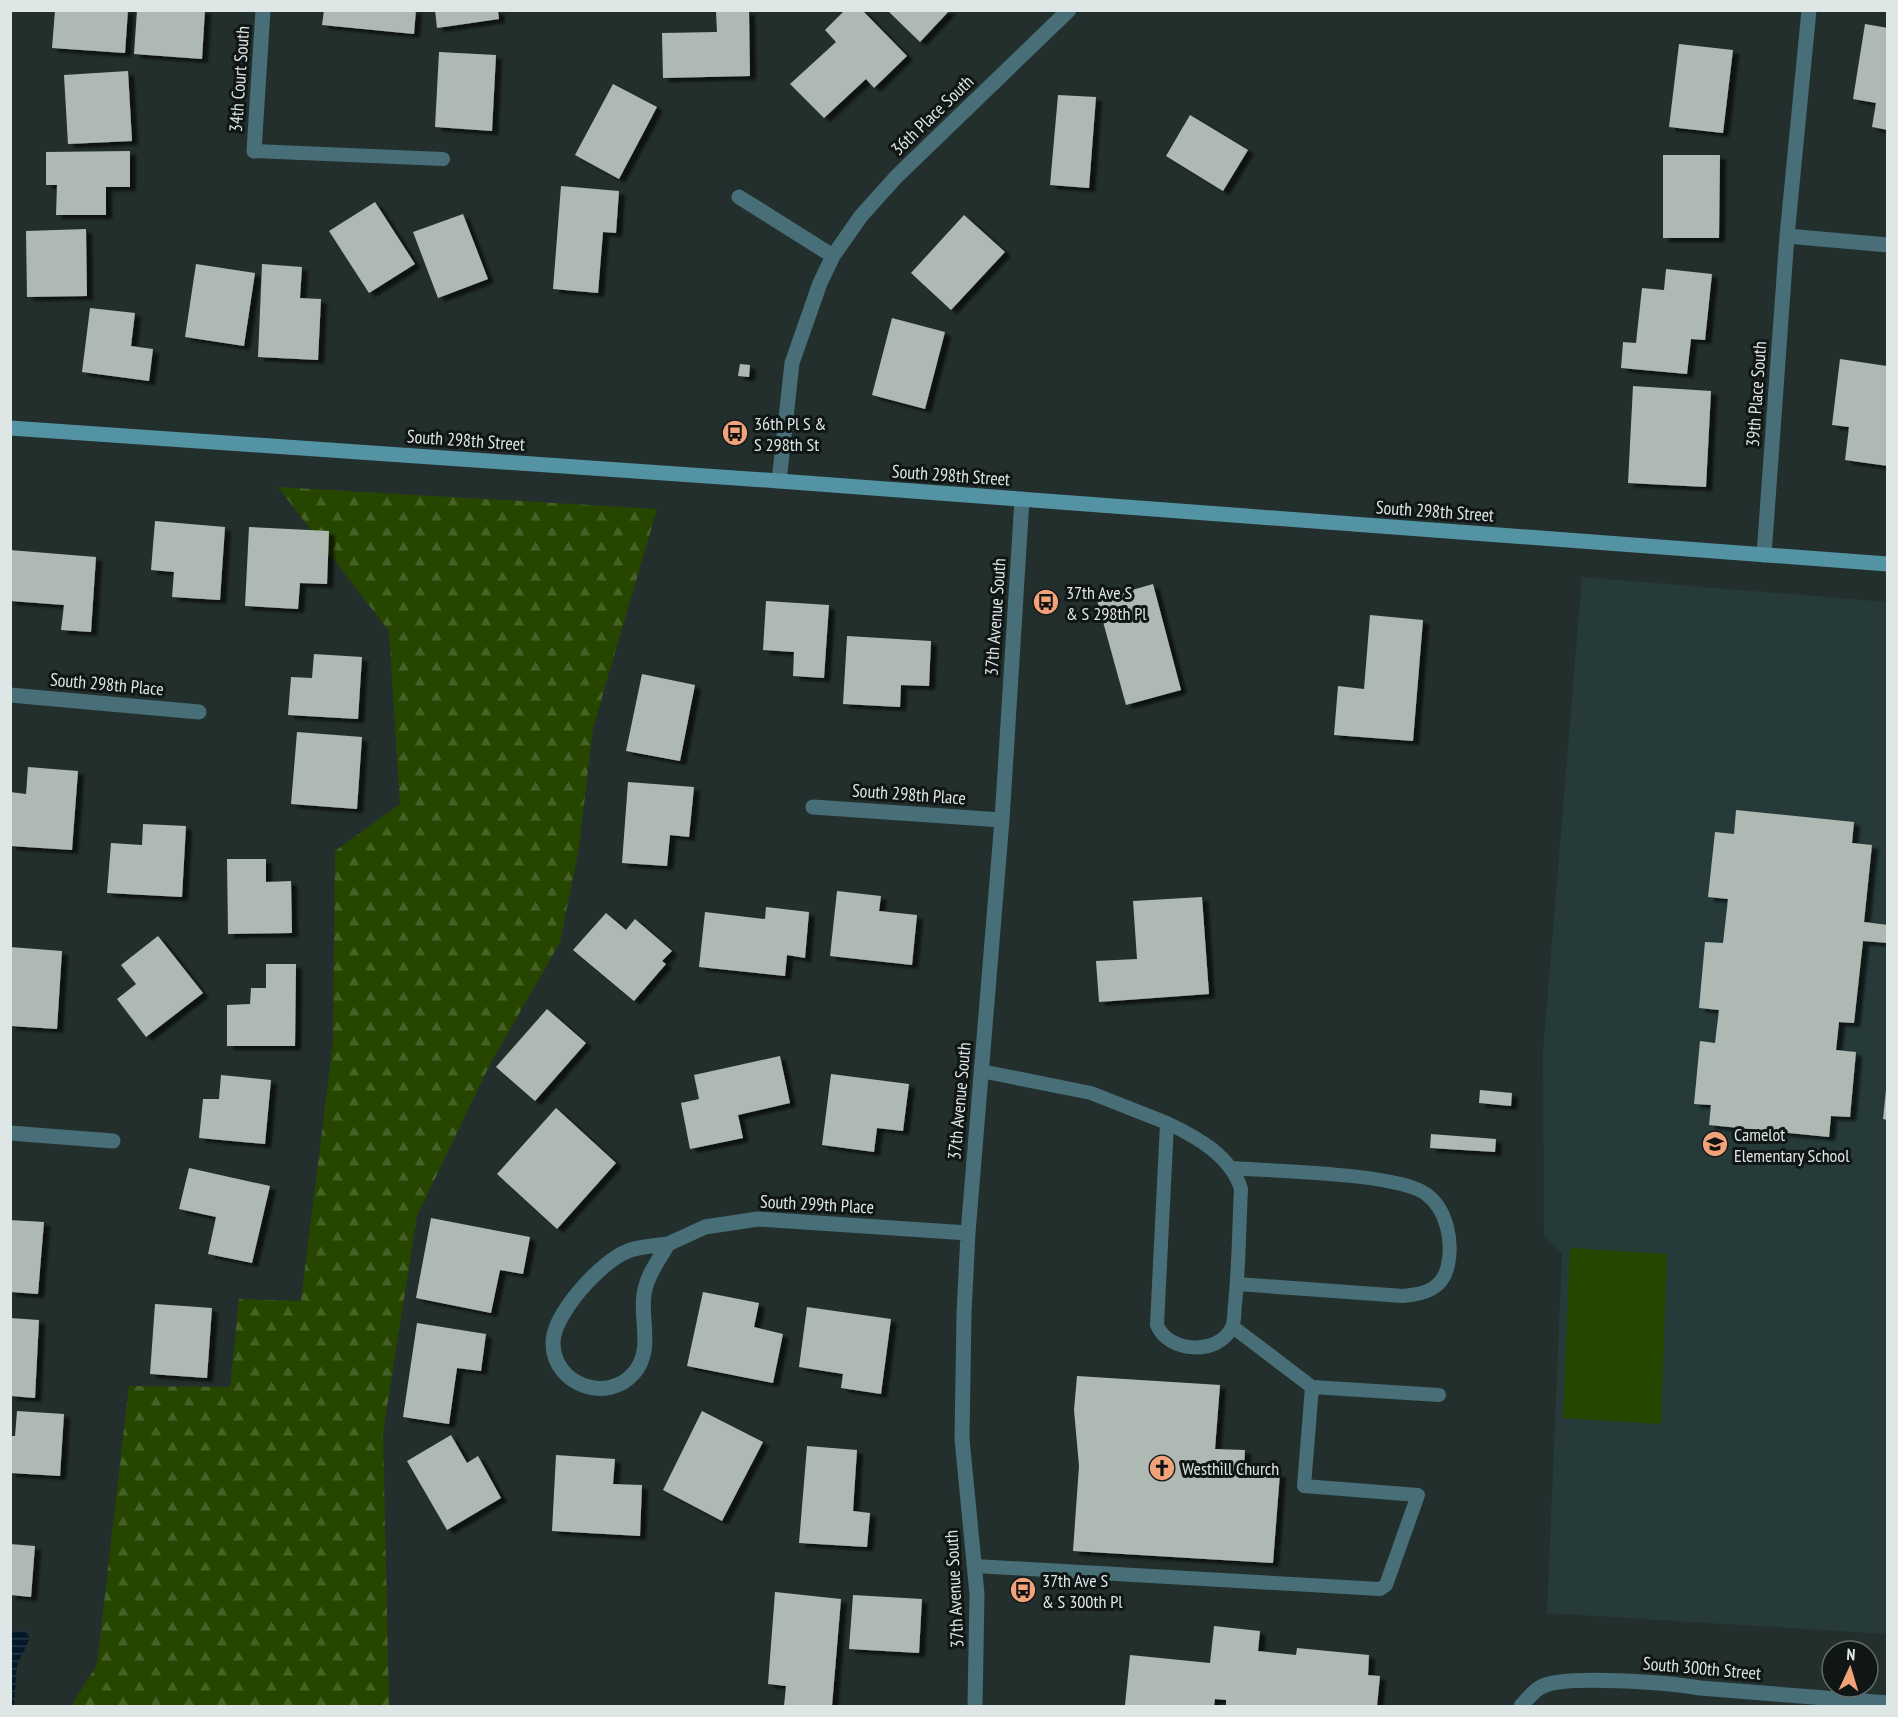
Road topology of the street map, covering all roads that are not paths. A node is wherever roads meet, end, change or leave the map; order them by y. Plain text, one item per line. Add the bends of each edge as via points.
1 (263, 10) edge
2 (1069, 10) edge
3 (1809, 10) edge
4 (254, 151) joint
5 (443, 159) dead end
6 (739, 197) dead end
7 (1787, 236) junction
8 (1887, 245) edge
9 (833, 256) junction
10 (10, 428) edge
11 (779, 481) junction
12 (1022, 499) junction
13 (1764, 555) junction
14 (1887, 564) edge
15 (10, 695) edge
16 (199, 712) dead end
17 (813, 807) dead end
18 (1002, 820) junction
19 (981, 1071) junction
20 (1167, 1123) junction
21 (10, 1133) edge
22 (113, 1141) dead end
23 (1231, 1168) junction
24 (968, 1233) junction
25 (668, 1244) junction
26 (1237, 1284) junction
27 (1233, 1327) junction
28 (1312, 1387) junction
29 (1439, 1395) dead end
30 (975, 1566) junction
31 (1887, 1703) edge
32 (975, 1707) edge
33 (1521, 1707) edge

1 - 4 street, 34th Court South
2 - 9 street, 36th Place South via 896,177 861,216
3 - 7 street, 39th Place South
4 - 5 lane
6 - 9 street
7 - 8 street
7 - 13 street, 39th Place South
9 - 11 street, 36th Place South via 792,363
10 - 11 street, South 298th Street
11 - 12 street, South 298th Street
12 - 13 street, South 298th Street
12 - 18 street, 37th Avenue South
13 - 14 street, South 298th Street
15 - 16 street, South 298th Place
17 - 18 street, South 298th Place
18 - 19 street, 37th Avenue South
19 - 20 lane via 1091,1093
19 - 24 street, 37th Avenue South
20 - 23 lane via 1192,1134
20 - 27 lane via 1157,1325 1170,1342 1186,1347 1204,1347 1221,1341
21 - 22 street
23 - 26 lane via 1241,1189
23 - 26 lane via 1398,1182 1426,1193 1437,1205 1449,1235 1445,1276 1438,1286 1423,1294 1403,1296
24 - 25 street, South 299th Place via 758,1220 705,1227
24 - 30 street, 37th Avenue South via 962,1439
25 - 25 street, South 299th Place via 627,1251 595,1275 567,1308 554,1330 553,1345 556,1361 578,1384 591,1389 606,1388 632,1375 641,1363 645,1349 644,1290
26 - 27 lane
27 - 28 lane
28 - 29 lane
28 - 30 lane via 1304,1486 1418,1494 1386,1585 1380,1589
30 - 32 street, 37th Avenue South
31 - 33 street, South 300th Street via 1672,1684 1584,1682 1541,1686

